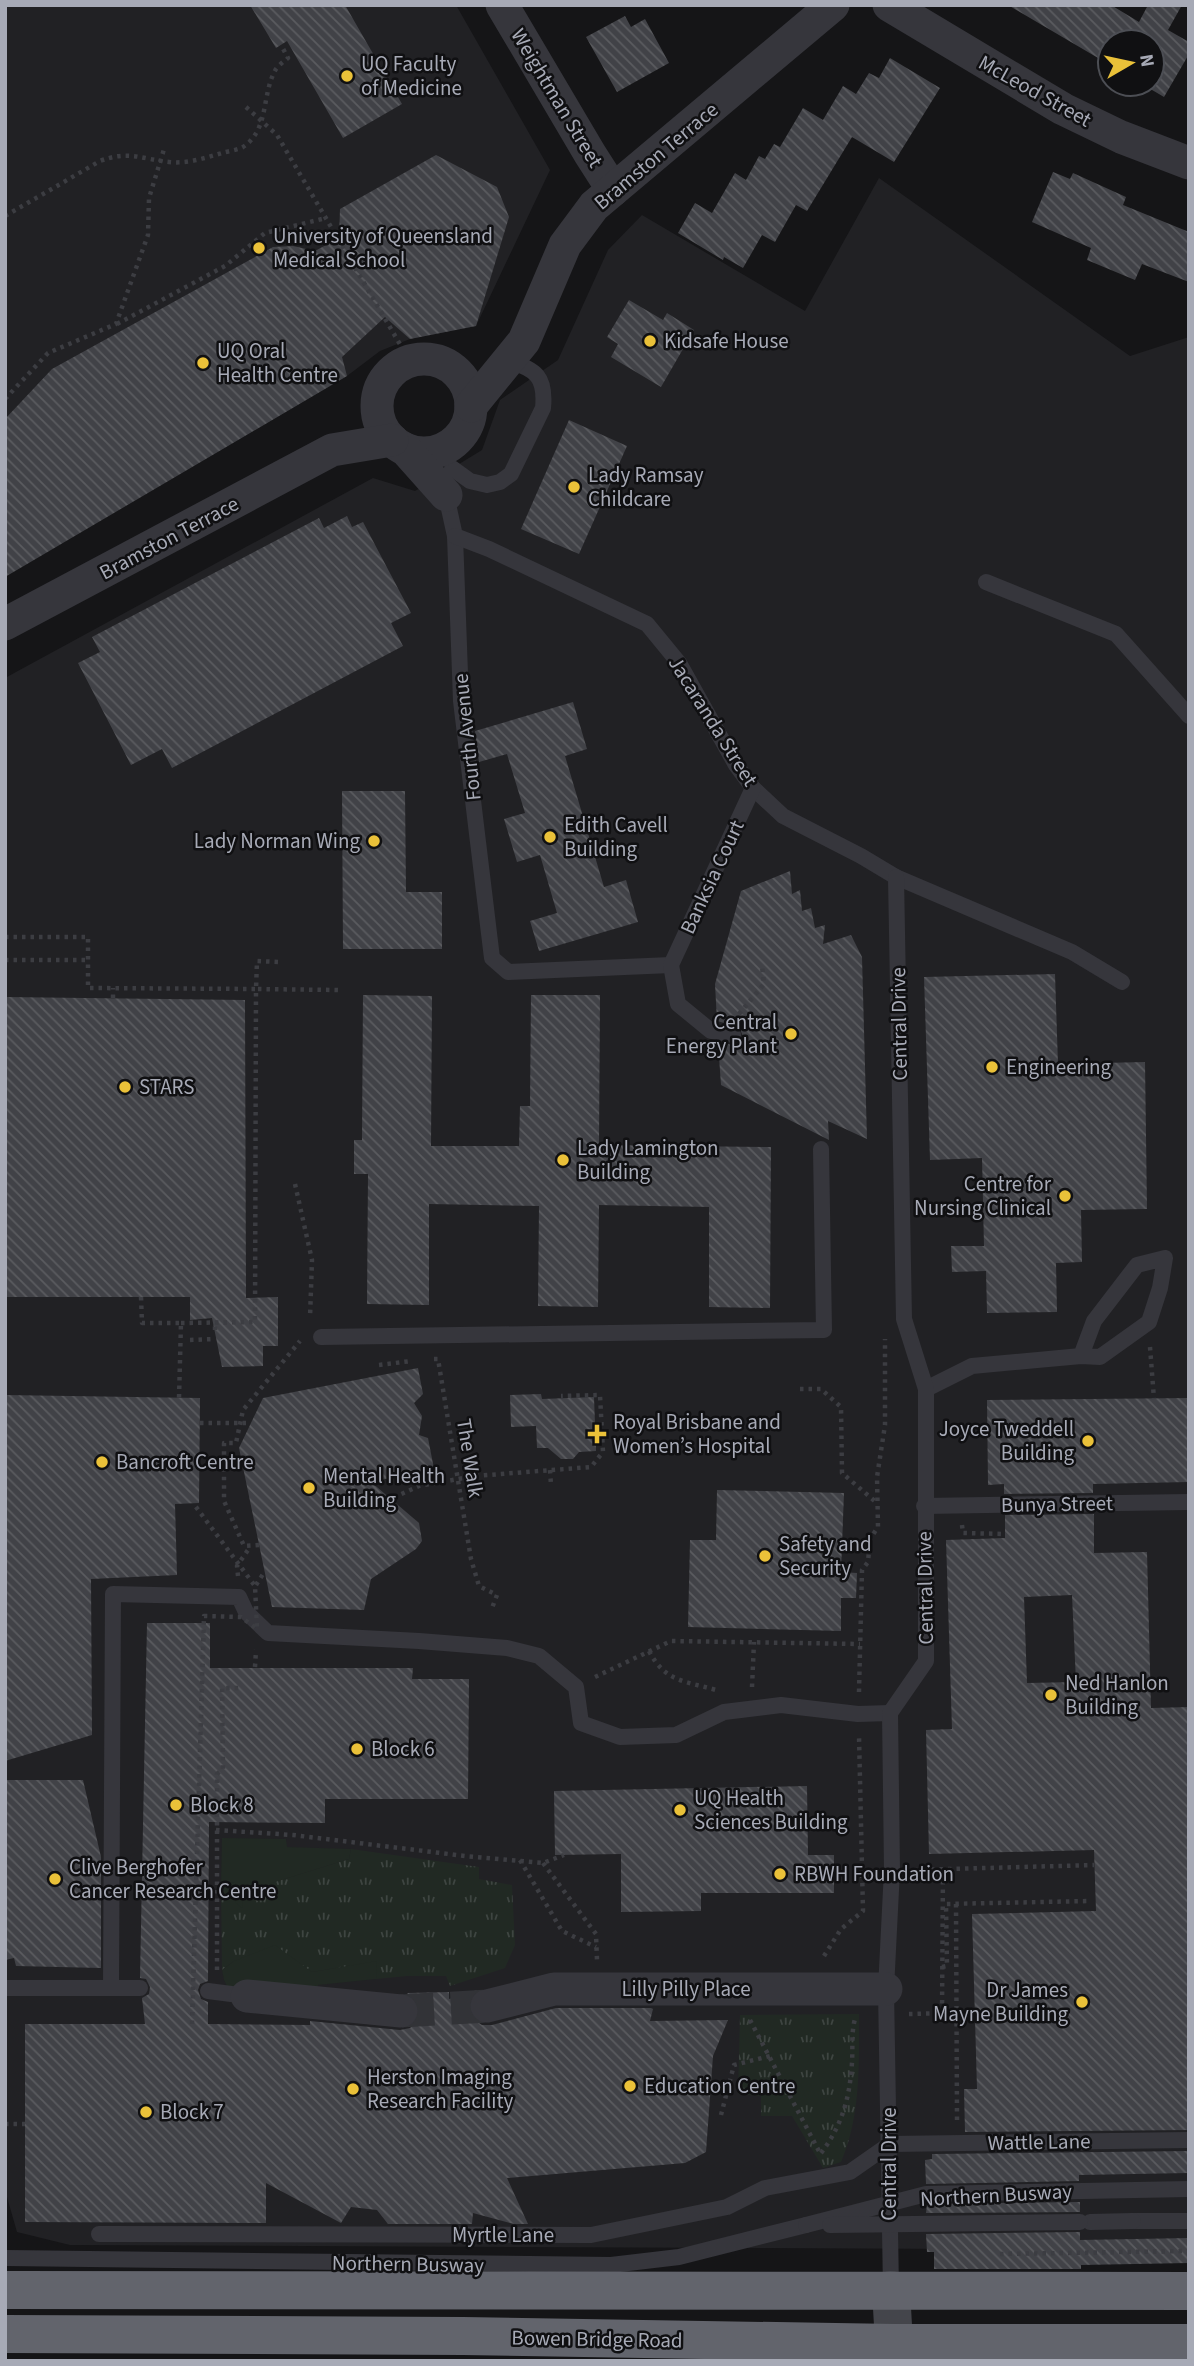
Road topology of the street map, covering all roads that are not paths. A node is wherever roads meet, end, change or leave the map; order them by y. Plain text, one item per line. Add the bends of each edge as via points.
1 (502, 5) edge
2 (834, 5) edge
3 (889, 5) edge
4 (1189, 163) edge
5 (613, 190) junction
6 (516, 351) junction
7 (449, 365) junction
8 (377, 400) junction
9 (466, 421) junction
10 (398, 444) junction
11 (332, 450) junction
12 (449, 482) junction
13 (455, 536) junction
14 (986, 582) dead end
15 (5, 624) edge
16 (1189, 716) edge
17 (753, 788) junction
18 (896, 877) junction
19 (671, 965) junction
20 (1122, 982) dead end
21 (733, 1035) dead end
22 (821, 1149) dead end
23 (315, 1333) road end
24 (1081, 1356) junction
25 (926, 1390) junction
26 (1189, 1502) edge
27 (924, 1506) junction
28 (890, 1713) junction
29 (111, 1987) junction
30 (5, 1988) edge
31 (140, 1988) dead end
32 (208, 1991) dead end
33 (247, 1996) joint
34 (894, 2002) junction
35 (487, 2006) tunnel mouth
36 (401, 2011) tunnel mouth
37 (1189, 2140) edge
38 (890, 2144) junction
39 (1189, 2189) edge
40 (1189, 2221) edge
41 (806, 2225) junction
42 (99, 2234) dead end
43 (8, 2277) edge
44 (891, 2290) junction
45 (1189, 2291) edge
46 (5, 2334) edge
47 (1189, 2343) edge
48 (838, 2351) edge
49 (895, 2352) edge

1 - 5 street, Weightman Street
2 - 5 street, Bramston Terrace
3 - 4 street, McLeod Street via 1063,109
5 - 6 street, Bramston Terrace via 594,206 565,245
6 - 7 street
6 - 9 street, Bramston Terrace
6 - 12 lane via 542,383 544,396 543,408 510,474 487,485
7 - 8 street via 434,359 403,363 390,373
7 - 9 street via 469,390
8 - 10 street via 383,428
8 - 11 street, Bramston Terrace
9 - 10 street via 448,446 434,452 419,453
9 - 12 street, Fourth Avenue
10 - 11 street, Bramston Terrace
10 - 12 street, Fourth Avenue
11 - 15 street, Bramston Terrace
12 - 13 lane, Fourth Avenue
13 - 17 lane, Jacaranda Street via 647,624 679,663
13 - 19 lane, Fourth Avenue via 463,715 492,958 508,972
14 - 16 lane via 1116,634
17 - 18 lane, Jacaranda Street via 783,816
17 - 19 lane, Banksia Court
18 - 20 lane, Jacaranda Street via 1072,952
18 - 25 lane, Central Drive via 904,1320
19 - 21 lane via 678,1004 711,1031
22 - 23 lane via 824,1330
24 - 24 lane via 1094,1321 1137,1265 1165,1258 1149,1322 1100,1357
24 - 25 lane via 972,1366
25 - 27 lane, Central Drive
26 - 27 lane, Bunya Street
27 - 28 lane, Central Drive via 926,1661
28 - 29 lane via 780,1705 724,1712 676,1734 620,1737 582,1723 576,1687 539,1656 507,1648 268,1633 246,1612 239,1597 113,1594
28 - 34 lane, Central Drive
29 - 30 lane
29 - 31 lane
32 - 33 lane
33 - 36 street
34 - 35 street, Lilly Pilly Place via 746,1990 554,1989
34 - 38 lane, Central Drive
37 - 38 lane, Wattle Lane
38 - 42 lane, Myrtle Lane via 850,2172 765,2188 727,2207 591,2235
38 - 44 lane, Central Drive
39 - 41 lane, Northern Busway, bridge via 926,2194
40 - 41 lane, Northern Busway, bridge
41 - 43 lane, Northern Busway via 679,2257 611,2265
43 - 44 highway
44 - 45 highway
44 - 49 main road
46 - 48 highway, Bowen Bridge Road via 463,2336
47 - 49 highway, Bowen Bridge Road
48 - 49 highway, Bowen Bridge Road

